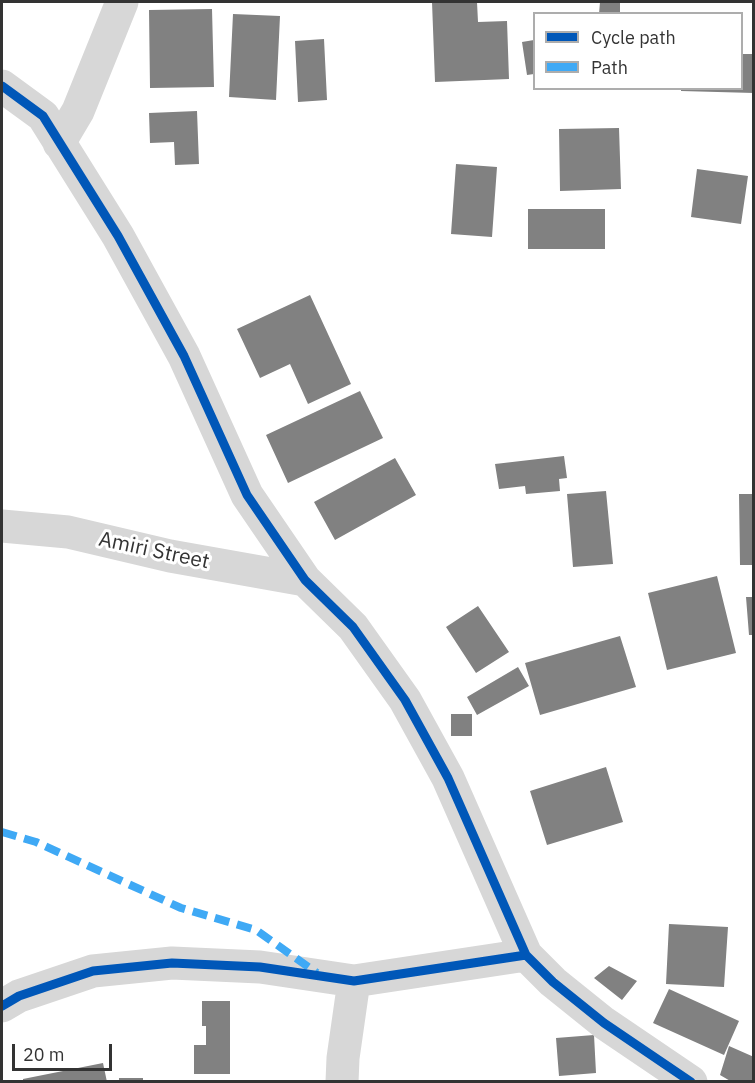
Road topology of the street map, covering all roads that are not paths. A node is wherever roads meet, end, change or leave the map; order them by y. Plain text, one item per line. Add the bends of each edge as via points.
1 (122, 2) edge
2 (2, 86) edge
3 (59, 143) junction
4 (2, 526) edge
5 (305, 580) junction
6 (526, 955) junction
7 (354, 981) junction
8 (2, 1006) edge
9 (342, 1082) edge
10 (691, 1082) edge

1 - 3 street via 78,111
2 - 3 street via 43,116
3 - 5 street via 118,236 184,356 247,495
4 - 5 street, Amiri Street via 68,532 170,556
5 - 6 street via 353,627 405,700 448,778
6 - 7 street
6 - 10 street via 604,1023
7 - 8 street via 260,967 172,963 93,971 19,996
7 - 9 street

